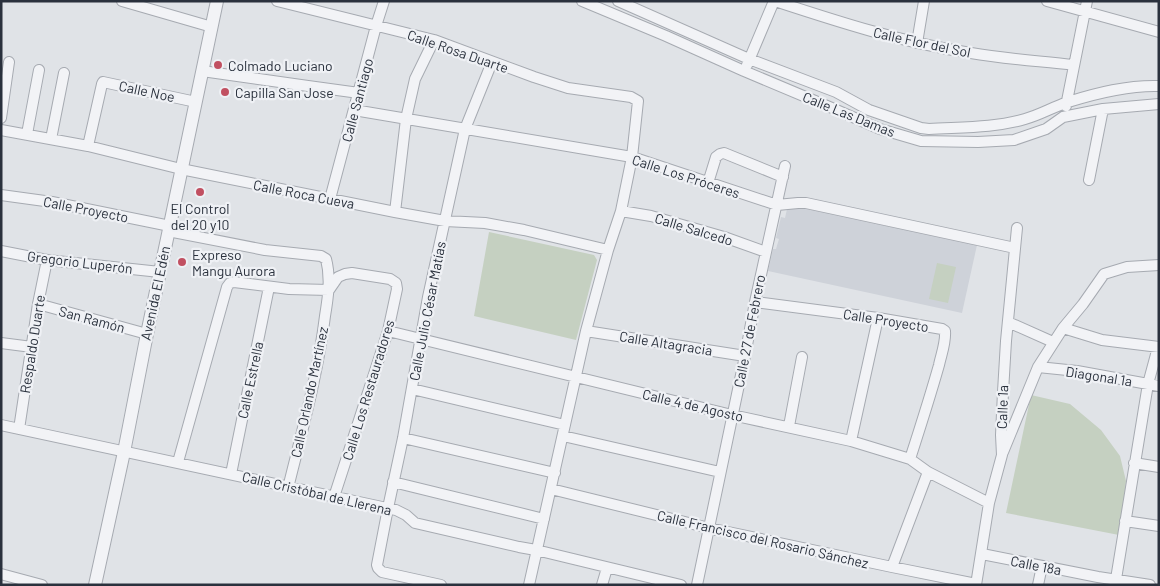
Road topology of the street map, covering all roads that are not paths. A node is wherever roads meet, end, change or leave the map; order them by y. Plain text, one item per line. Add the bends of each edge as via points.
1 (122, 1) edge
2 (217, 1) edge
3 (277, 1) edge
4 (384, 1) edge
5 (582, 1) edge
6 (618, 1) edge
7 (774, 1) edge
8 (924, 1) edge
9 (1047, 1) edge
10 (142, 4) edge
11 (1085, 6) edge
12 (671, 24) junction
13 (212, 26) junction
14 (376, 26) junction
15 (1159, 32) edge
16 (666, 36) junction
17 (434, 40) junction
18 (917, 43) junction
19 (749, 59) junction
20 (9, 62) dead end
21 (492, 62) junction
22 (1074, 65) junction
23 (39, 70) dead end
24 (202, 71) junction
25 (744, 71) junction
26 (64, 73) dead end
27 (1159, 86) edge
28 (359, 92) junction
29 (196, 102) junction
30 (1066, 103) junction
31 (1159, 104) edge
32 (1103, 109) junction
33 (354, 110) junction
34 (1063, 117) junction
35 (1, 118) edge
36 (406, 119) junction
37 (921, 128) junction
38 (465, 129) junction
39 (1, 130) edge
40 (27, 134) junction
41 (51, 139) junction
42 (921, 141) junction
43 (88, 146) junction
44 (632, 157) junction
45 (785, 166) dead end
46 (181, 169) junction
47 (783, 177) junction
48 (1089, 180) dead end
49 (708, 183) junction
50 (1, 194) edge
51 (330, 199) junction
52 (777, 205) junction
53 (621, 211) junction
54 (395, 212) junction
55 (446, 221) junction
56 (169, 228) junction
57 (1018, 228) dead end
58 (1015, 248) junction
59 (608, 250) junction
60 (1, 251) edge
61 (766, 252) junction
62 (47, 260) junction
63 (1159, 265) edge
64 (328, 266) joint
65 (160, 272) junction
66 (269, 287) junction
67 (329, 290) junction
68 (755, 302) junction
69 (38, 304) junction
70 (878, 318) junction
71 (1008, 322) junction
72 (1063, 328) junction
73 (388, 331) junction
74 (586, 331) junction
75 (147, 334) junction
76 (421, 339) junction
77 (1053, 342) junction
78 (1, 343) edge
79 (32, 347) junction
80 (1158, 347) edge
81 (745, 356) junction
82 (802, 357) dead end
83 (1038, 367) junction
84 (576, 377) junction
85 (1148, 384) junction
86 (1159, 386) edge
87 (412, 389) junction
88 (732, 415) junction
89 (1, 425) edge
90 (565, 425) junction
91 (789, 426) junction
92 (19, 429) junction
93 (563, 436) junction
94 (402, 438) junction
95 (851, 440) junction
96 (124, 452) junction
97 (1002, 455) junction
98 (910, 459) junction
99 (178, 462) junction
100 (1134, 463) junction
101 (1159, 466) edge
102 (720, 472) junction
103 (928, 472) junction
104 (554, 473) junction
105 (230, 474) junction
106 (393, 482) junction
107 (288, 488) junction
108 (551, 489) junction
109 (334, 497) junction
110 (989, 503) junction
111 (388, 508) junction
112 (544, 519) junction
113 (1125, 521) junction
114 (1159, 526) edge
115 (709, 528) junction
116 (536, 550) junction
117 (982, 554) junction
118 (1042, 566) junction
119 (892, 567) junction
120 (607, 568) junction
121 (1, 574) edge
122 (1116, 579) junction
123 (1097, 581) edge
124 (18, 582) edge
125 (976, 584) edge
126 (42, 585) edge
127 (96, 585) edge
128 (441, 585) edge
129 (529, 585) edge
130 (602, 585) edge
131 (681, 585) edge
132 (697, 585) edge
133 (1038, 585) edge
134 (1150, 585) edge

1 - 10 street
2 - 13 street, Avenida El Edén
3 - 14 street, Calle Rosa Duarte
4 - 14 street, Calle Santiago
5 - 16 street, Calle Las Damas
6 - 12 street, Calle Las Damas
7 - 18 street, Calle Flor del Sol
7 - 19 street
8 - 18 street
9 - 11 street
10 - 13 street
11 - 15 street
11 - 22 street
12 - 16 street
12 - 19 street, Calle Las Damas
13 - 24 street, Avenida El Edén
14 - 17 street, Calle Rosa Duarte
14 - 28 street, Calle Santiago
16 - 25 street, Calle Las Damas
17 - 21 street, Calle Rosa Duarte
17 - 36 street via 415,79
18 - 22 street, Calle Flor del Sol
19 - 25 street
19 - 37 street, Calle Las Damas via 836,92 869,110
20 - 35 street
21 - 38 street, Calle Julio César Matías
21 - 44 street, Calle Rosa Duarte via 568,88 638,101
22 - 30 street
23 - 40 street
24 - 28 street
24 - 29 street, Avenida El Edén
25 - 42 street, Calle Las Damas via 880,129
26 - 41 street
27 - 30 street, Calle Las Damas via 1143,85
28 - 33 street, Calle Santiago
29 - 43 street, Calle Noe via 103,82
29 - 46 street, Avenida El Edén
30 - 34 street
30 - 37 street, Calle Las Damas via 1012,123
31 - 32 street, Calle Las Damas
32 - 34 street, Calle Las Damas
32 - 48 street
33 - 36 street, Calle Los Próceres
33 - 51 street, Calle Santiago
34 - 42 street, Calle Las Damas via 1046,129 1014,140
36 - 38 street, Calle Los Próceres
36 - 54 street
37 - 42 street
38 - 44 street, Calle Los Próceres
38 - 55 street, Calle Julio César Matías
39 - 40 street, Calle Roca Cueva
40 - 41 street, Calle Roca Cueva
41 - 43 street, Calle Roca Cueva
43 - 46 street, Calle Roca Cueva
44 - 49 street, Calle Los Próceres
44 - 53 street
45 - 47 street, Calle 27 de Febrero
46 - 51 street, Calle Roca Cueva
46 - 56 street, Avenida El Edén
47 - 49 street via 724,153 716,157
47 - 52 street, Calle 27 de Febrero
49 - 52 street, Calle Los Próceres
50 - 56 street, Calle Proyecto
51 - 54 street, Calle Roca Cueva
52 - 58 street, Calle Los Próceres via 806,203
52 - 61 street, Calle 27 de Febrero
53 - 59 street
53 - 61 street, Calle Salcedo via 651,216
54 - 55 street, Calle Roca Cueva
55 - 59 street, Calle Roca Cueva via 505,226
55 - 76 street, Calle Julio César Matías
56 - 64 street, Calle Proyecto via 265,250 321,256
56 - 65 street, Avenida El Edén
57 - 58 street, Calle 1a
58 - 71 street, Calle 1a
59 - 74 street
60 - 62 street, Gregorio Luperón
61 - 68 street, Calle 27 de Febrero
62 - 65 street, Gregorio Luperón
62 - 69 street, Respaldo Duarte
63 - 72 street via 1127,267 1104,274
64 - 67 street, Calle Orlando Martínez
65 - 75 street, Avenida El Edén
66 - 67 street
66 - 99 street via 234,282 227,287
66 - 105 street, Calle Estrella
67 - 73 street, Calle Los Restauradores via 338,277 352,273 390,279 396,283
67 - 107 street, Calle Orlando Martínez via 321,348
68 - 70 street, Calle Proyecto
68 - 81 street, Calle 27 de Febrero
69 - 75 street, San Ramón
69 - 79 street, Respaldo Duarte
70 - 95 street
70 - 98 street, Calle Proyecto via 945,331 932,392
71 - 77 street
71 - 97 street, Calle 1a
72 - 77 street
72 - 80 street via 1102,340
73 - 76 street, Calle 4 de Agosto
73 - 109 street, Calle Los Restauradores
74 - 81 street, Calle Altagracia
74 - 84 street
75 - 96 street, Avenida El Edén
76 - 84 street, Calle 4 de Agosto
76 - 87 street, Calle Julio César Matías
77 - 83 street
78 - 79 street
79 - 92 street, Respaldo Duarte
80 - 85 street
81 - 88 street, Calle 27 de Febrero
82 - 91 street
83 - 85 street, Diagonal 1a
83 - 97 street
84 - 88 street, Calle 4 de Agosto
84 - 90 street
85 - 86 street, Diagonal 1a
85 - 100 street
87 - 90 street
87 - 94 street, Calle Julio César Matías
88 - 91 street, Calle 4 de Agosto
88 - 102 street, Calle 27 de Febrero
89 - 92 street, Calle Cristóbal de Llerena
90 - 93 street
91 - 95 street, Calle 4 de Agosto
92 - 96 street, Calle Cristóbal de Llerena
93 - 102 street
93 - 104 street
94 - 104 street
94 - 106 street, Calle Julio César Matías
95 - 98 street, Calle 4 de Agosto
96 - 99 street, Calle Cristóbal de Llerena
96 - 127 street, Avenida El Edén
97 - 110 street, Calle 1a
98 - 103 street, Calle 4 de Agosto
99 - 105 street, Calle Cristóbal de Llerena
100 - 101 street
100 - 113 street
102 - 115 street, Calle 27 de Febrero
103 - 110 street, Calle 4 de Agosto
103 - 119 street
104 - 108 street
105 - 107 street, Calle Cristóbal de Llerena
106 - 111 street, Calle Julio César Matías
106 - 112 street
107 - 109 street, Calle Cristóbal de Llerena
108 - 112 street
108 - 115 street, Calle Francisco del Rosario Sánchez
109 - 111 street, Calle Cristóbal de Llerena
110 - 117 street, Calle 1a
111 - 116 street, Calle Cristóbal de Llerena via 406,515 415,523
111 - 128 street, Calle Julio César Matías via 378,568 382,572
112 - 116 street
113 - 114 street
113 - 122 street
115 - 119 street, Calle Francisco del Rosario Sánchez
115 - 132 street, Calle 27 de Febrero
116 - 120 street, Calle Cristóbal de Llerena
116 - 129 street
117 - 118 street, Calle 18a
117 - 125 street, Calle 1a
118 - 123 street, Calle 18a
118 - 133 street
119 - 125 street, Calle Francisco del Rosario Sánchez
120 - 130 street
120 - 131 street, Calle Cristóbal de Llerena
121 - 124 street
122 - 123 street, Calle 18a
122 - 134 street, Calle 18a
124 - 126 street

